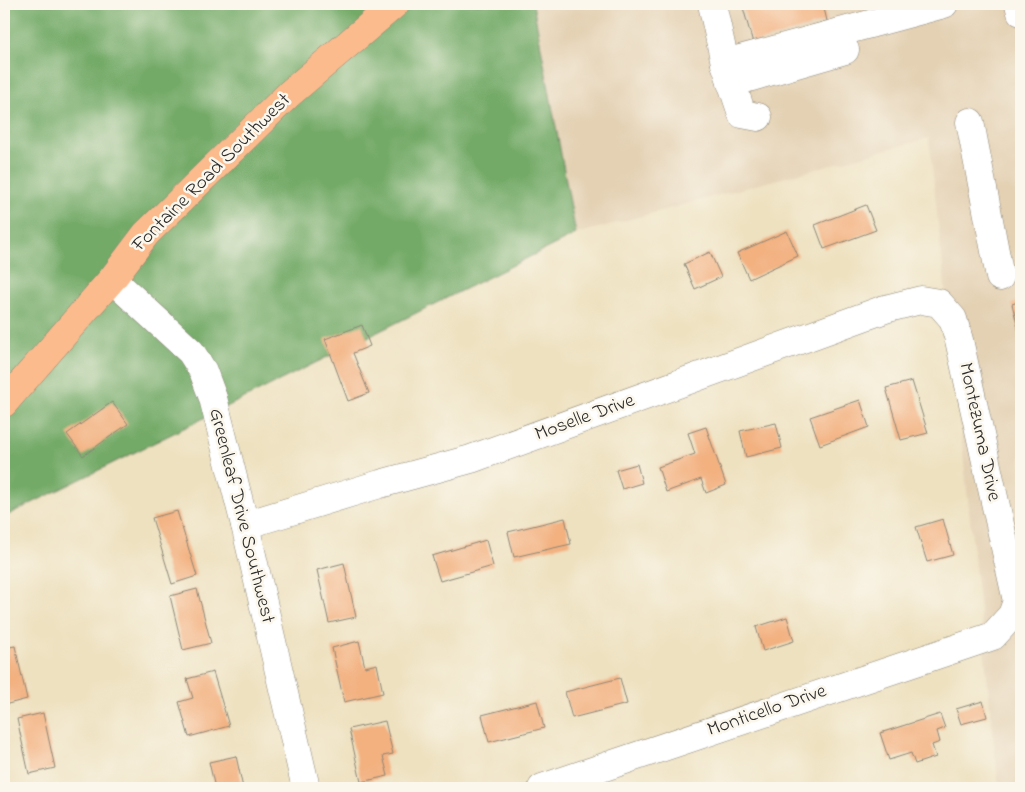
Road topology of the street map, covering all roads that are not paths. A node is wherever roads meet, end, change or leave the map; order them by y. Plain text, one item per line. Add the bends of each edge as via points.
1 (396, 4) edge
2 (712, 4) edge
3 (944, 4) edge
4 (1019, 4) edge
5 (1021, 12) edge
6 (727, 68) junction
7 (758, 117) dead end
8 (970, 122) dead end
9 (1000, 277) dead end
10 (112, 279) junction
11 (922, 300) joint
12 (4, 403) edge
13 (245, 525) junction
14 (993, 636) joint
15 (306, 788) edge
16 (542, 788) edge

1 - 10 main road, Fontaine Road Southwest via 283,101 146,234
2 - 6 street
3 - 6 street
4 - 5 street
6 - 7 street via 742,114
8 - 9 street
10 - 12 main road, Fontaine Road Southwest
10 - 13 street, Greenleaf Drive Southwest via 191,352 203,371
11 - 13 street, Moselle Drive via 885,309 471,459
11 - 14 street, Montezuma Drive via 940,302 953,319 1017,601 1012,615
13 - 15 street, Greenleaf Drive Southwest
14 - 16 street, Monticello Drive

